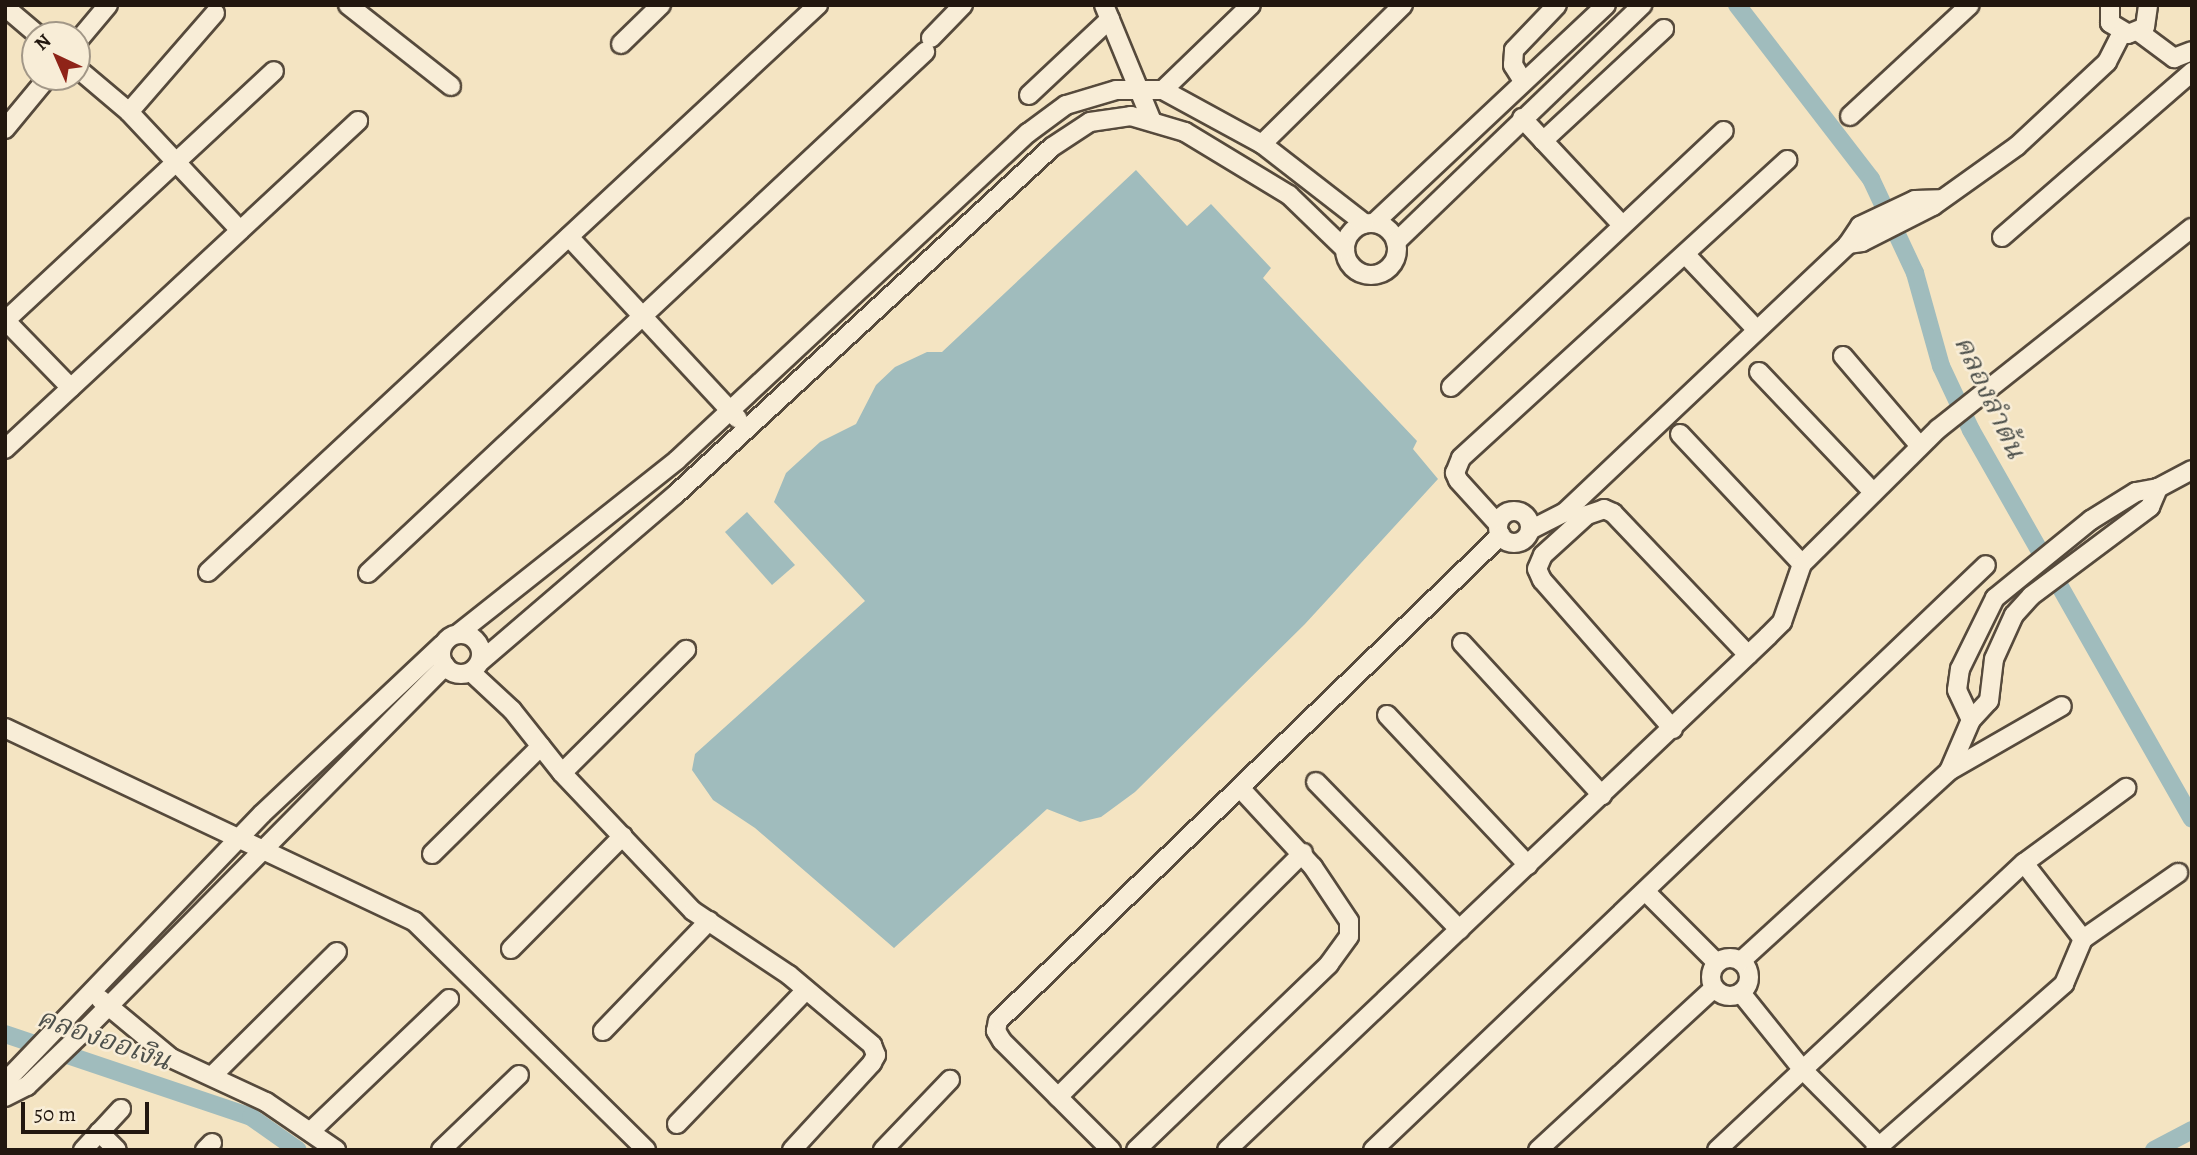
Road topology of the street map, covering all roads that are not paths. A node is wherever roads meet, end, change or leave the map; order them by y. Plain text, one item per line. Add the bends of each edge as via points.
1 (108, 5) edge
2 (348, 5) edge
3 (661, 5) edge
4 (818, 5) edge
5 (963, 5) edge
6 (1251, 5) edge
7 (1403, 5) edge
8 (1558, 5) edge
9 (1642, 5) edge
10 (1970, 5) edge
11 (2110, 5) edge
12 (2148, 5) edge
13 (1604, 7) edge
14 (5, 8) edge
15 (1107, 12) edge
16 (215, 13) dead end
17 (21, 21) edge
18 (91, 25) edge
19 (1664, 29) dead end
20 (1577, 31) junction
21 (2130, 33) junction
22 (621, 44) dead end
23 (1595, 48) junction
24 (2192, 51) edge
25 (274, 71) dead end
26 (2192, 72) edge
27 (91, 80) edge
28 (1523, 81) junction
29 (451, 86) dead end
30 (1140, 88) junction
31 (1163, 90) junction
32 (36, 91) edge
33 (1029, 95) dead end
34 (129, 113) junction
35 (1850, 116) dead end
36 (1522, 118) junction
37 (1151, 119) junction
38 (358, 121) dead end
39 (5, 128) edge
40 (1724, 131) dead end
41 (1543, 141) junction
42 (1262, 144) junction
43 (1787, 160) dead end
44 (176, 163) junction
45 (1369, 223) junction
46 (1622, 225) junction
47 (240, 230) junction
48 (2191, 231) edge
49 (569, 237) junction
50 (2002, 237) dead end
51 (1396, 242) junction
52 (1345, 249) junction
53 (901, 251) junction
54 (1686, 255) junction
55 (919, 270) junction
56 (641, 317) junction
57 (6, 321) edge
58 (1756, 329) junction
59 (1843, 355) dead end
60 (1759, 372) dead end
61 (1451, 387) dead end
62 (71, 388) junction
63 (731, 411) junction
64 (748, 429) junction
65 (1680, 435) dead end
66 (1920, 446) junction
67 (5, 449) edge
68 (2192, 470) edge
69 (2158, 488) junction
70 (1873, 492) junction
71 (2091, 520) junction
72 (1499, 529) junction
73 (1530, 530) junction
74 (2106, 541) junction
75 (1802, 564) junction
76 (1986, 565) dead end
77 (208, 572) dead end
78 (368, 573) dead end
79 (1980, 625) junction
80 (459, 633) junction
81 (2003, 635) junction
82 (1462, 643) dead end
83 (442, 645) junction
84 (686, 650) dead end
85 (1748, 655) junction
86 (445, 666) junction
87 (475, 667) junction
88 (2062, 706) dead end
89 (1387, 715) dead end
90 (1971, 720) junction
91 (5, 727) edge
92 (1673, 729) junction
93 (541, 746) junction
94 (1949, 771) junction
95 (562, 773) junction
96 (1316, 782) dead end
97 (1240, 788) junction
98 (2126, 788) dead end
99 (1602, 795) junction
100 (623, 836) junction
101 (239, 837) junction
102 (263, 848) junction
103 (1303, 853) junction
104 (432, 854) dead end
105 (2024, 863) junction
106 (1528, 865) junction
107 (2178, 873) dead end
108 (1647, 893) junction
109 (709, 921) junction
110 (1460, 930) junction
111 (2083, 939) junction
112 (511, 949) dead end
113 (337, 951) dead end
114 (1741, 961) junction
115 (1717, 963) junction
116 (1714, 988) junction
117 (89, 990) junction
118 (806, 990) junction
119 (1741, 993) junction
120 (449, 999) dead end
121 (108, 1007) junction
122 (603, 1031) dead end
123 (1802, 1069) junction
124 (519, 1075) dead end
125 (212, 1076) junction
126 (950, 1080) dead end
127 (5, 1082) edge
128 (5, 1097) edge
129 (1058, 1097) junction
130 (121, 1109) dead end
131 (677, 1124) dead end
132 (311, 1131) junction
133 (99, 1132) junction
134 (1877, 1148) edge
135 (83, 1150) edge
136 (117, 1150) edge
137 (336, 1150) edge
138 (442, 1150) edge
139 (646, 1150) edge
140 (792, 1150) edge
141 (883, 1150) edge
142 (1111, 1150) edge
143 (1136, 1150) edge
144 (1227, 1150) edge
145 (1373, 1150) edge
146 (1538, 1150) edge
147 (1717, 1150) edge

1 - 18 street
2 - 29 street
3 - 22 street
4 - 49 street
5 - 56 street via 928,45
6 - 31 street
7 - 42 street
8 - 28 street via 1514,50 1513,65
9 - 23 street
10 - 35 street
11 - 21 street via 2110,23
12 - 21 street via 2149,20
13 - 20 street
14 - 17 street
15 - 30 street
15 - 33 street
16 - 34 street
19 - 41 street
20 - 23 street
20 - 28 street
21 - 24 street via 2174,58
21 - 58 street via 2107,62 2017,146 1941,199 1917,206 1857,238
23 - 36 street
25 - 44 street
26 - 50 street
27 - 34 street
28 - 45 street
30 - 31 street
30 - 37 street
30 - 53 street via 1088,96 1050,115
31 - 42 street
32 - 39 street
34 - 44 street
36 - 41 street
36 - 51 street
37 - 52 street via 1185,132 1289,195
37 - 55 street via 1115,116 1071,132
38 - 47 street
40 - 46 street
41 - 46 street
42 - 45 street
43 - 54 street
44 - 47 street
44 - 57 street
45 - 51 street via 1388,229
45 - 52 street via 1348,238
46 - 61 street
47 - 62 street
48 - 66 street
49 - 56 street
49 - 77 street
51 - 52 street via 1396,258 1379,274 1356,270
53 - 55 street
53 - 63 street
54 - 58 street
54 - 72 street via 1461,458 1455,473 1458,480
55 - 64 street
56 - 63 street
56 - 78 street
57 - 62 street
58 - 73 street via 1564,513
59 - 66 street
60 - 70 street
62 - 67 street
63 - 64 street
63 - 80 street via 677,460
64 - 87 street
65 - 75 street
66 - 70 street
68 - 69 street
69 - 71 street via 2136,492
69 - 74 street via 2150,507
70 - 75 street
71 - 74 street
71 - 79 street via 1995,598
72 - 73 street via 1517,542
72 - 73 street via 1505,513 1517,511 1528,517
72 - 97 street
74 - 81 street via 2031,596
75 - 85 street via 1782,622
76 - 108 street
79 - 81 street
79 - 90 street via 1956,690
80 - 83 street
80 - 87 street via 478,642
81 - 90 street via 1994,659 1989,701
82 - 99 street
83 - 86 street
83 - 101 street
84 - 95 street
85 - 92 street
85 - 92 street via 1613,513 1604,509 1587,515 1543,555 1537,569 1542,580
86 - 87 street via 456,674
86 - 102 street
87 - 93 street
88 - 94 street
89 - 106 street
90 - 94 street
91 - 101 street
92 - 99 street
93 - 95 street
93 - 104 street
94 - 114 street
95 - 100 street
96 - 110 street
97 - 103 street
97 - 129 street via 998,1021 996,1031 1002,1041
98 - 105 street
99 - 106 street
100 - 109 street via 693,911
100 - 112 street
101 - 102 street
101 - 117 street
102 - 121 street
102 - 139 street via 429,932
103 - 129 street
103 - 143 street via 1349,920 1349,936 1341,950
105 - 111 street
105 - 123 street
106 - 110 street
107 - 111 street
108 - 115 street
108 - 145 street
109 - 118 street
109 - 122 street
110 - 144 street
111 - 134 street via 2064,984 2049,1002
113 - 125 street
114 - 115 street via 1729,958
114 - 119 street via 1750,974
115 - 116 street via 1711,975
116 - 119 street via 1727,997
116 - 146 street
117 - 121 street
117 - 127 street
118 - 131 street
118 - 140 street via 872,1045 876,1055
119 - 123 street
120 - 132 street
121 - 125 street via 171,1058
121 - 128 street via 37,1077
123 - 134 street
123 - 147 street
124 - 138 street
125 - 132 street
126 - 141 street
129 - 142 street
130 - 133 street
132 - 137 street
133 - 135 street
133 - 136 street

